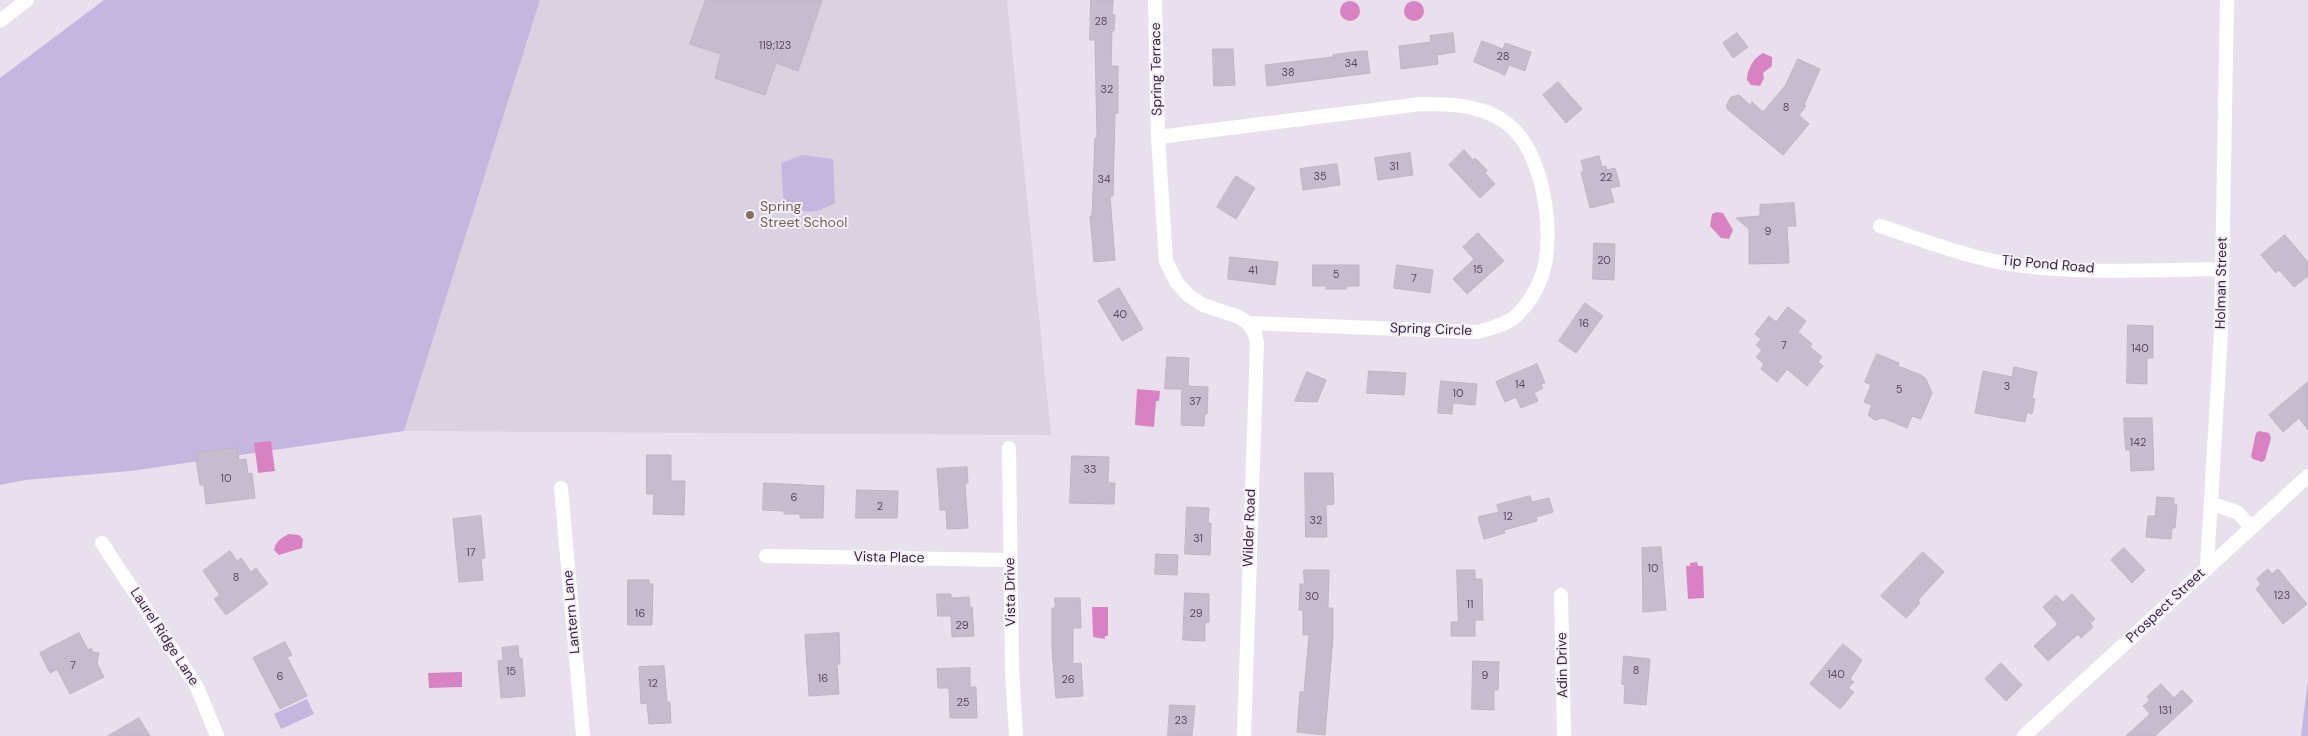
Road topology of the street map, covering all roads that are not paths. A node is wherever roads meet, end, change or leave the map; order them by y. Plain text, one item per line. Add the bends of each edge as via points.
1 (27, 0) edge
2 (1155, 0) edge
3 (2227, 0) edge
4 (0, 21) edge
5 (1158, 137) junction
6 (1880, 226) dead end
7 (2222, 269) junction
8 (1248, 323) junction
9 (1009, 448) dead end
10 (2308, 476) edge
11 (561, 488) dead end
12 (2212, 504) junction
13 (2251, 527) junction
14 (102, 543) dead end
15 (766, 556) dead end
16 (1011, 560) junction
17 (2207, 566) junction
18 (1561, 595) dead end
19 (217, 736) edge
20 (583, 736) edge
21 (1016, 736) edge
22 (1244, 736) edge
23 (1564, 736) edge
24 (2024, 736) edge

1 - 4 street
2 - 5 street, Spring Terrace
3 - 7 street, Holman Street
5 - 8 street, Spring Circle via 1166,261 1177,283 1195,300
5 - 8 street, Spring Circle via 1417,105 1454,104 1481,109 1504,121 1521,139 1536,163 1541,176 1548,227 1546,259 1541,279 1531,298 1516,316 1504,324 1478,332
6 - 7 street, Tip Pond Road via 1969,254 2030,266 2121,271
7 - 12 street, Holman Street
8 - 22 street, Wilder Road via 1257,343
9 - 16 street, Vista Drive
10 - 13 street, Prospect Street
11 - 20 street, Lantern Lane
12 - 13 street via 2237,512
12 - 17 street, Holman Street
13 - 17 street, Prospect Street
14 - 19 street, Laurel Ridge Lane via 197,687
15 - 16 street, Vista Place
16 - 21 street, Vista Drive
17 - 24 street, Prospect Street
18 - 23 street, Adin Drive

